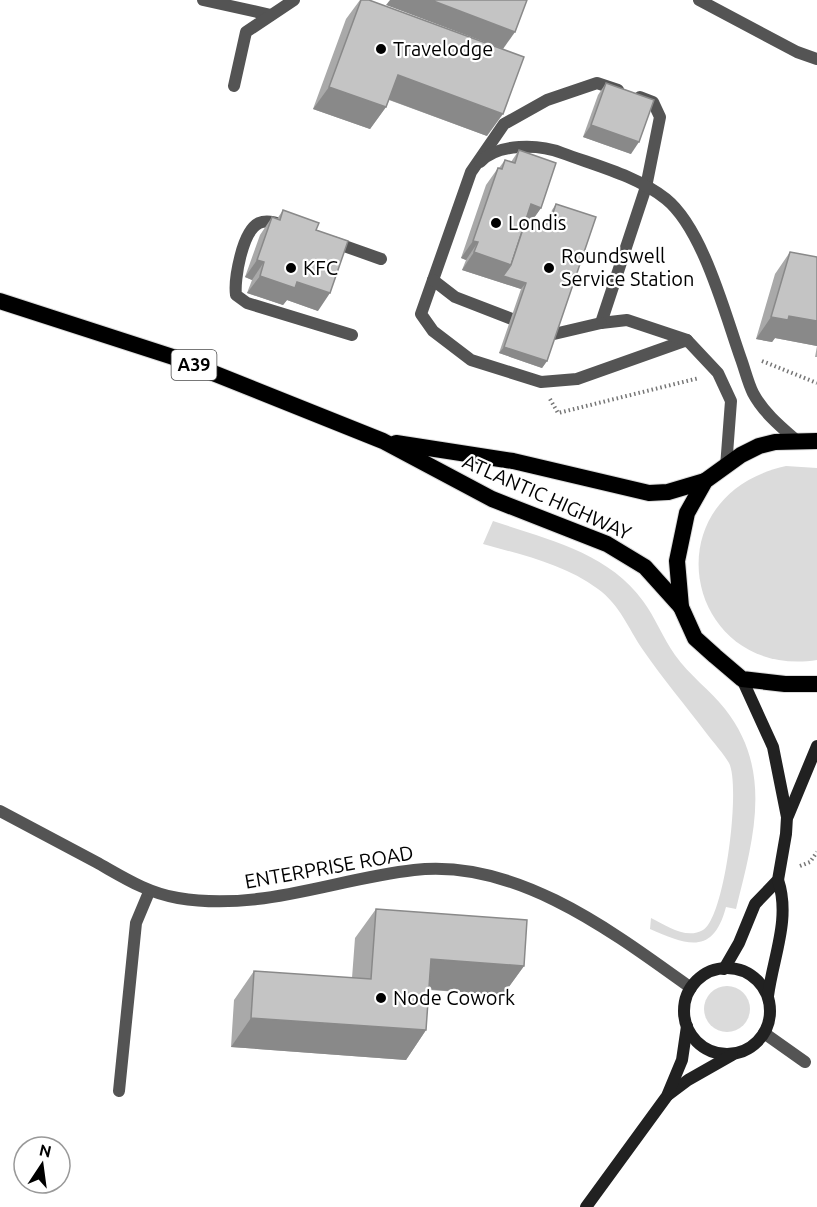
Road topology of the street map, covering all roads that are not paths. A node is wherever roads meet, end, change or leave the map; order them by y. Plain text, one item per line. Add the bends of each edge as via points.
1 (203, 0) edge
2 (294, 0) edge
3 (699, 0) edge
4 (271, 15) junction
5 (817, 59) edge
6 (234, 86) dead end
7 (471, 172) junction
8 (646, 187) junction
9 (295, 229) edge
10 (317, 237) edge
11 (381, 259) dead end
12 (433, 280) junction
13 (0, 301) edge
14 (601, 323) junction
15 (352, 335) dead end
16 (687, 340) junction
17 (796, 440) junction
18 (383, 441) junction
19 (817, 441) edge
20 (726, 467) junction
21 (705, 481) junction
22 (681, 607) junction
23 (742, 679) junction
24 (817, 684) edge
25 (817, 746) edge
26 (0, 811) edge
27 (787, 817) junction
28 (778, 880) junction
29 (149, 892) junction
30 (724, 969) junction
31 (691, 988) junction
32 (768, 996) junction
33 (687, 1026) junction
34 (764, 1033) junction
35 (735, 1053) junction
36 (805, 1062) dead end
37 (119, 1091) dead end
38 (667, 1096) junction
39 (586, 1207) edge

1 - 4 street
2 - 4 street
3 - 5 street
4 - 6 street via 246,32
7 - 8 street via 485,156 519,147 554,150
7 - 8 street via 504,124 547,100 597,83 653,102 660,117
7 - 12 street
8 - 14 street
8 - 17 street via 666,200 688,223 753,394
9 - 15 street via 274,222 258,224 251,230 234,280 236,295 247,303
10 - 11 street
12 - 14 street via 455,297 554,334
12 - 16 street via 421,314 433,331 471,360 541,382 577,379
13 - 18 highway, ATLANTIC HIGHWAY / A39 via 173,357
14 - 16 street via 627,320
16 - 20 street via 718,373 731,401
17 - 19 highway
17 - 20 highway via 759,446
18 - 21 highway, ATLANTIC HIGHWAY / A39 via 513,461 649,493 668,492
18 - 22 highway, ATLANTIC HIGHWAY / A39 via 492,499 607,544 645,567
20 - 21 highway
21 - 22 highway via 681,532 677,561
22 - 23 highway via 695,638
23 - 24 highway
23 - 27 main road via 773,747
25 - 27 main road
26 - 29 street, ENTERPRISE ROAD
27 - 28 main road
28 - 30 main road via 755,904
28 - 32 main road via 784,914
29 - 31 street, ENTERPRISE ROAD via 213,903 259,901 416,869 489,875 538,891 571,908
29 - 37 street via 136,923
30 - 31 main road via 706,975
30 - 32 main road via 751,975
31 - 33 main road via 685,1007
32 - 34 main road via 770,1011
33 - 35 main road via 706,1049 720,1054
33 - 38 main road via 682,1060
34 - 35 main road via 749,1048
34 - 36 street
35 - 38 main road
38 - 39 main road

